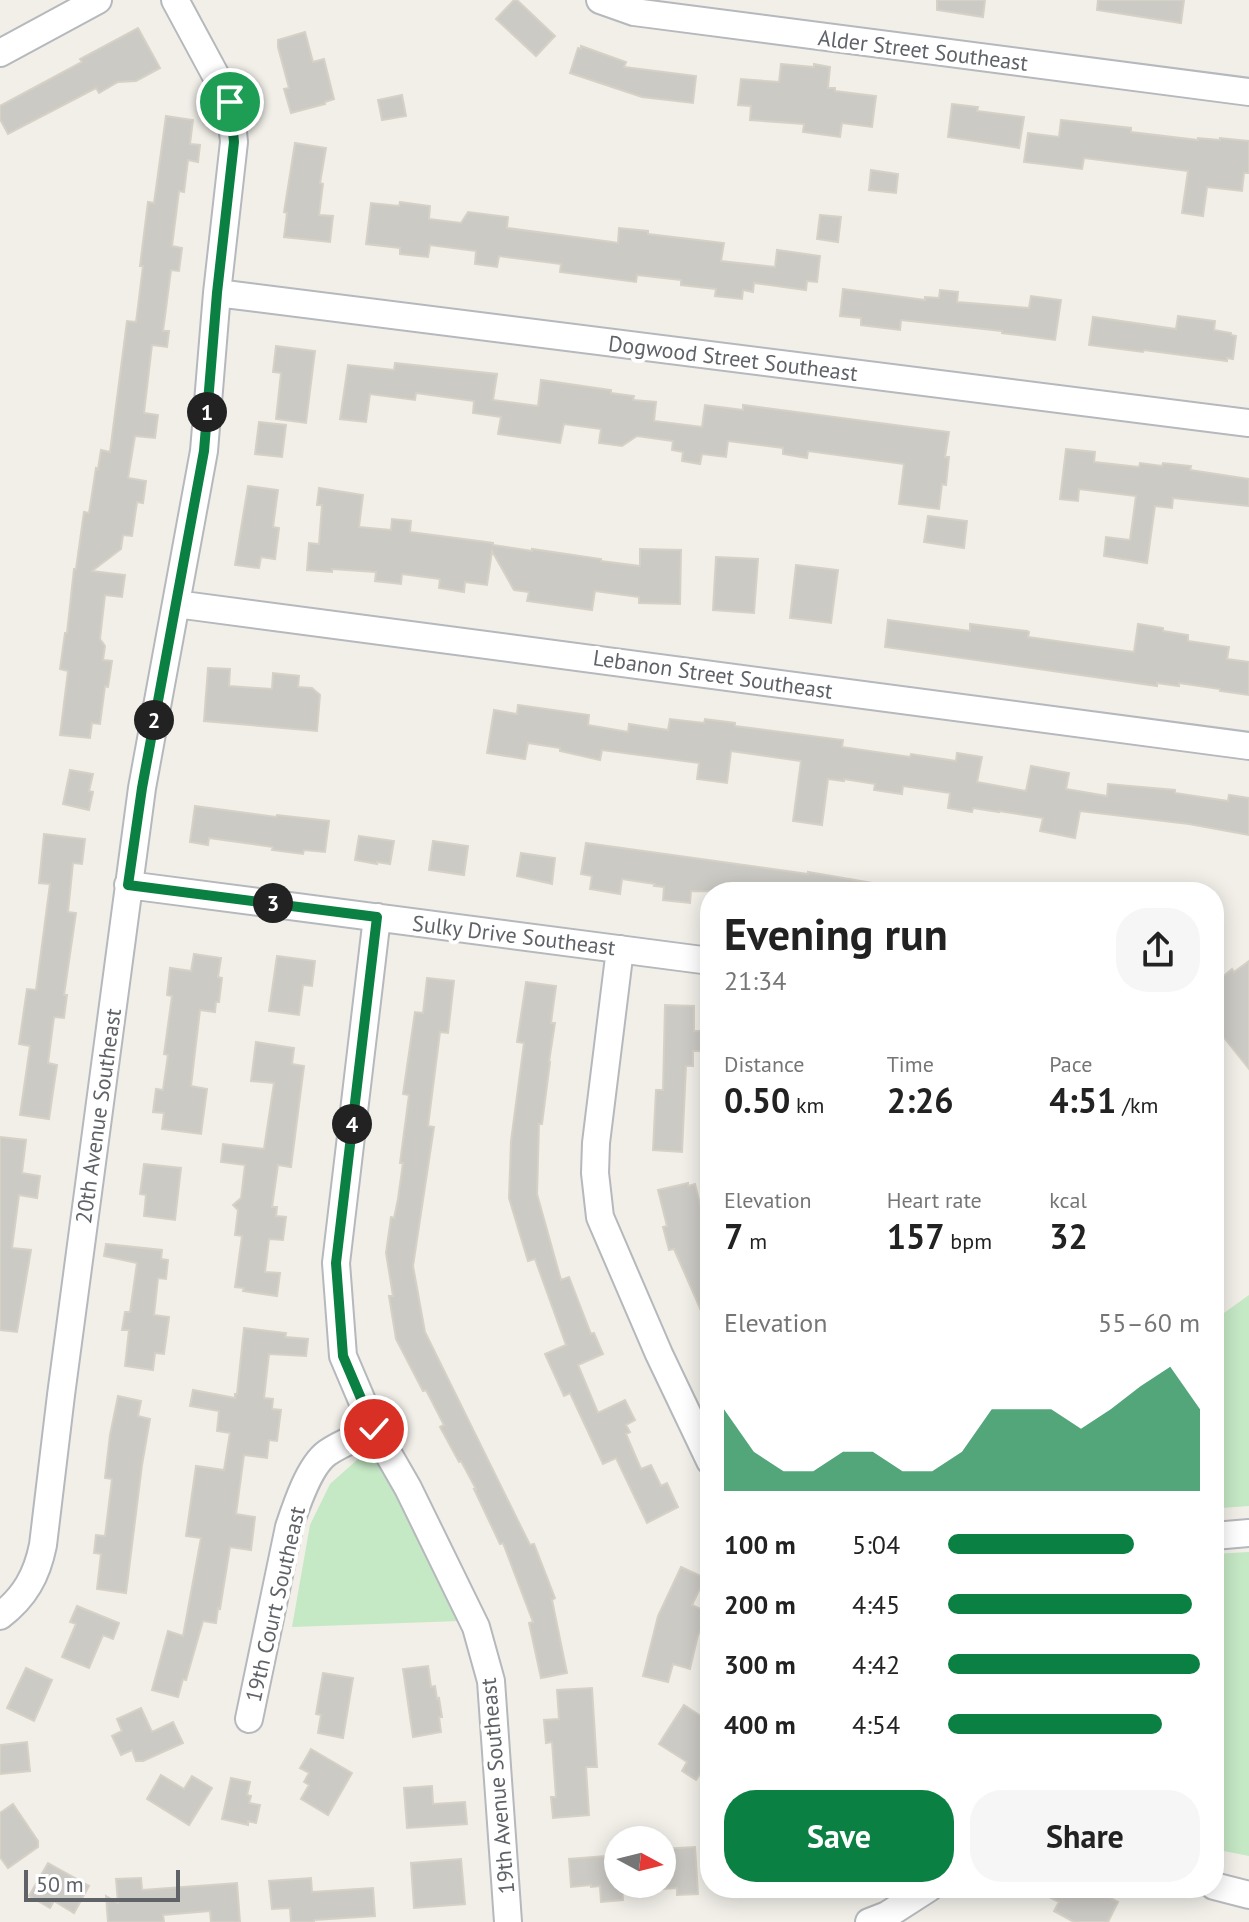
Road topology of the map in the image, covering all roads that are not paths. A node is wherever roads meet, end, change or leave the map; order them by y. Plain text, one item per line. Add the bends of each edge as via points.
1 (98, 0) edge
2 (175, 0) edge
3 (600, 0) edge
4 (0, 53) edge
5 (1249, 92) edge
6 (217, 293) junction
7 (1249, 423) edge
8 (176, 604) junction
9 (1249, 746) edge
10 (128, 885) junction
11 (377, 917) junction
12 (620, 949) junction
13 (700, 960) edge
14 (374, 1429) junction
15 (700, 1440) edge
16 (1249, 1533) edge
17 (1224, 1535) edge
18 (0, 1616) edge
19 (249, 1719) dead end
20 (1224, 1889) edge
21 (1249, 1895) edge
22 (913, 1898) edge
23 (508, 1922) edge
24 (869, 1922) edge

1 - 4 street
2 - 6 street, 20th Avenue Southeast via 230,102 234,142
3 - 5 street, Alder Street Southeast via 634,12
6 - 7 street, Dogwood Street Southeast
6 - 8 street, 20th Avenue Southeast via 204,451
8 - 9 street, Lebanon Street Southeast
8 - 10 street, 20th Avenue Southeast
10 - 11 street, Sulky Drive Southeast
10 - 18 street, 20th Avenue Southeast via 43,1545 39,1567 26,1589
11 - 12 street, Sulky Drive Southeast
11 - 14 street, 19th Avenue Southeast via 336,1263 343,1356
12 - 13 street, Sulky Drive Southeast
12 - 15 street via 596,1143 600,1217
14 - 19 street, 19th Court Southeast via 325,1454 298,1502
14 - 23 street, 19th Avenue Southeast via 476,1627 491,1681
16 - 17 street
20 - 21 street
22 - 24 street

